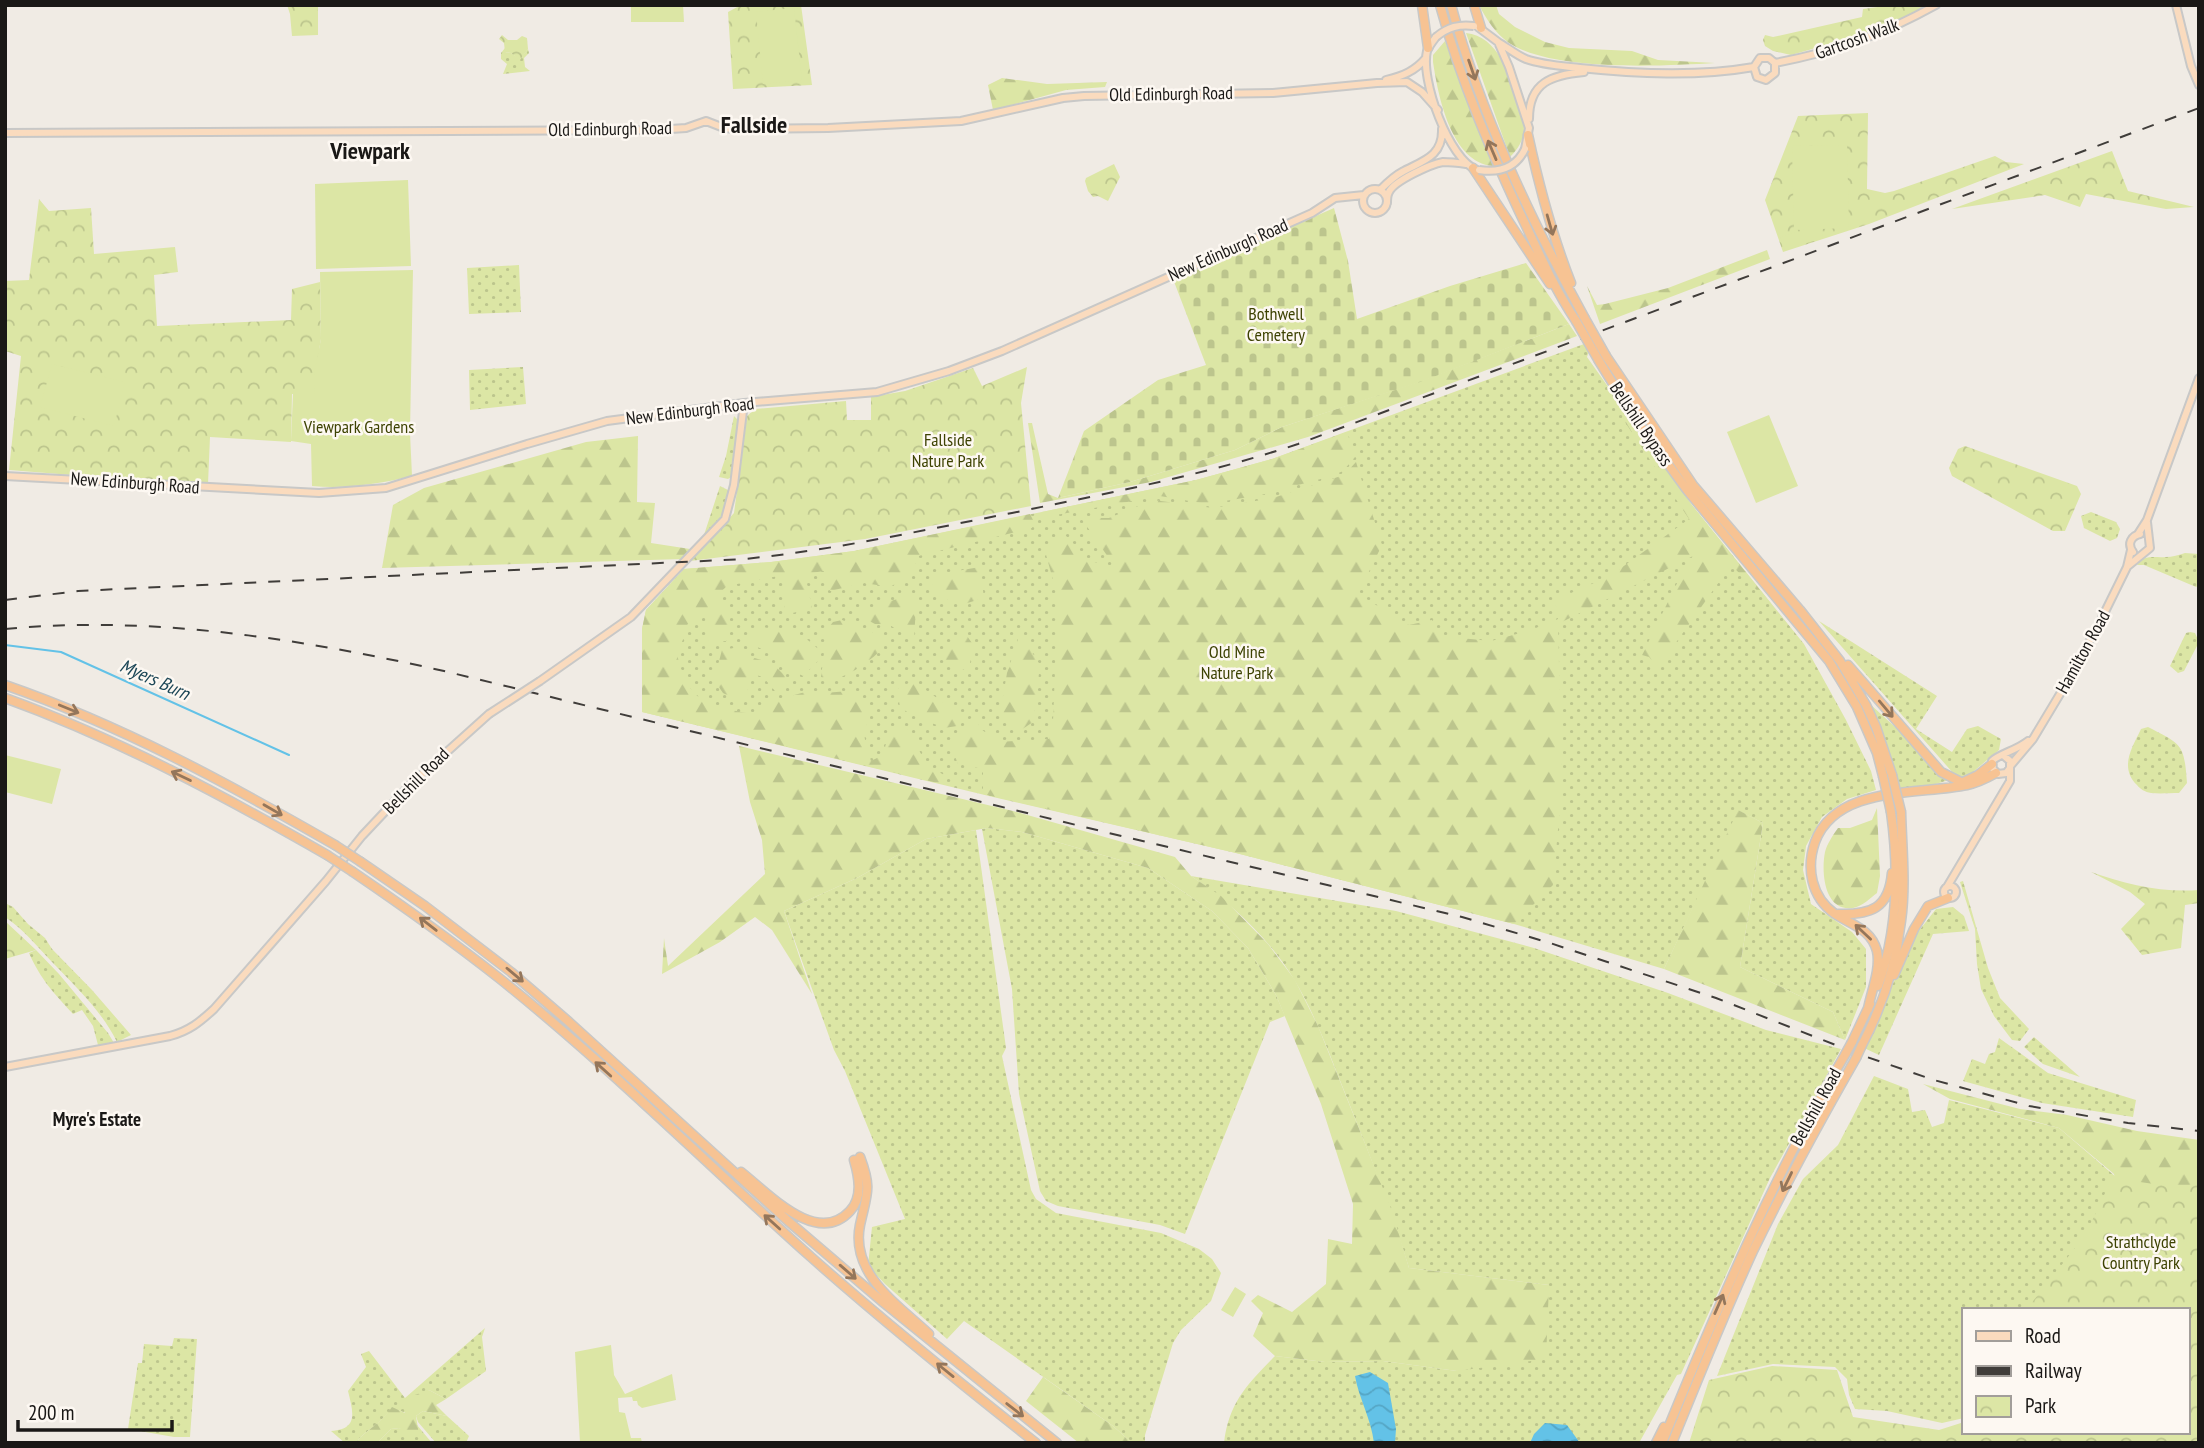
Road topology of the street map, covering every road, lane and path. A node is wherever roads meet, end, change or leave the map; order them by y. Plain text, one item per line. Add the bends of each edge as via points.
1 (1422, 5) edge
2 (1440, 5) edge
3 (1451, 5) edge
4 (1474, 5) edge
5 (1936, 5) edge
6 (2176, 5) edge
7 (1478, 27) junction
8 (1498, 42) junction
9 (1428, 48) junction
10 (1426, 58) junction
11 (1775, 63) junction
12 (1754, 67) junction
13 (1599, 70) junction
14 (1377, 83) junction
15 (2199, 85) edge
16 (1438, 110) junction
17 (1442, 125) junction
18 (1529, 132) junction
19 (5, 133) edge
20 (1472, 168) junction
21 (1380, 190) junction
22 (1364, 195) junction
23 (1346, 197) junction
24 (1387, 203) junction
25 (1364, 207) junction
26 (1578, 319) junction
27 (1602, 358) junction
28 (2199, 378) edge
29 (744, 403) junction
30 (5, 476) edge
31 (2147, 520) junction
32 (2138, 534) junction
33 (2148, 537) junction
34 (2131, 550) junction
35 (2141, 555) junction
36 (2127, 567) junction
37 (1825, 640) junction
38 (5, 685) edge
39 (5, 698) edge
40 (2035, 736) junction
41 (2003, 755) junction
42 (1992, 764) junction
43 (2011, 766) junction
44 (1998, 774) junction
45 (1888, 776) junction
46 (1961, 782) junction
47 (1950, 787) junction
48 (2005, 789) junction
49 (1891, 812) joint
50 (1901, 812) joint
51 (1894, 835) junction
52 (1954, 875) junction
53 (1947, 887) junction
54 (1956, 890) junction
55 (1948, 898) junction
56 (1835, 914) junction
57 (1868, 1009) junction
58 (1875, 1020) junction
59 (5, 1066) edge
60 (687, 1129) junction
61 (974, 1376) junction
62 (1696, 1384) junction
63 (1683, 1390) junction
64 (976, 1395) junction
65 (1028, 1443) edge
66 (1036, 1443) edge
67 (1057, 1443) edge
68 (1656, 1443) edge
69 (1662, 1443) edge
70 (1672, 1443) edge
71 (1678, 1443) edge

1 - 9 highway
26 -> 2 highway, Bellshill Bypass via 1540,255 1478,117
3 -> 26 highway, Bellshill Bypass via 1491,122
4 - 7 highway
5 - 11 main road, Gartcosh Walk via 1858,42
6 - 15 main road
7 - 8 main road, Gartcosh Walk
7 - 9 main road, bridge via 1458,25 1436,37
8 - 13 main road, Gartcosh Walk via 1525,59
8 - 18 main road
9 - 10 main road
10 - 14 main road, Old Edinburgh Road via 1417,68
10 - 16 main road
11 - 12 main road, Gartcosh Walk via 1760,58
11 - 12 main road, Gartcosh Walk via 1775,73 1766,80 1757,77
12 - 13 main road, Gartcosh Walk via 1685,74
13 - 18 main road, Gartcosh Walk via 1564,74 1535,91 1529,105
14 - 16 main road, Old Edinburgh Road via 1407,82
14 - 19 main road, Old Edinburgh Road via 1273,93 1084,96 961,121 828,128 735,129 706,121 687,128 655,130
16 - 17 main road
17 - 20 main road
17 - 21 main road, New Edinburgh Road via 1443,137 1431,158 1402,172
18 - 20 main road, Gartcosh Walk, bridge via 1525,149 1505,169
18 -> 26 highway via 1541,192
20 - 24 main road via 1436,164 1397,183
20 - 26 highway
21 - 22 main road, New Edinburgh Road via 1370,189
21 - 24 main road
22 - 23 main road, New Edinburgh Road
22 - 25 main road
23 - 25 main road
23 - 29 main road, New Edinburgh Road via 949,371 877,392
24 - 25 main road via 1377,213
26 - 27 highway, Bellshill Bypass, bridge
27 - 37 highway, Bellshill Bypass via 1693,485
27 - 45 highway, Bellshill Bypass via 1633,416 1687,490 1829,661 1857,707
28 - 31 main road
29 - 30 main road, New Edinburgh Road via 607,421 386,488 319,493
29 - 59 main road, Bellshill Road, bridge via 725,519 631,617 489,714 410,785 198,1024 170,1036
31 - 32 main road
31 - 33 main road
32 - 33 main road
32 - 34 main road via 2131,540
33 - 35 main road via 2150,548
34 - 35 main road
34 - 36 main road, Hamilton Road
35 - 36 main road, Hamilton Road
36 - 40 main road, Hamilton Road
37 - 45 highway, Bellshill Bypass via 1866,705 1885,750
37 -> 46 highway via 1941,772
38 -> 60 highway, bridge via 105,724 228,784 335,845 511,972
64 -> 39 highway, bridge via 814,1260 561,1030 418,915 226,797 97,735
40 - 41 main road, Hamilton Road
40 - 43 main road, Hamilton Road
41 - 42 main road
41 - 43 main road
42 - 44 main road
42 - 46 highway
43 - 44 main road
43 - 48 main road, Hamilton Road
44 - 47 highway
44 - 48 main road
45 - 49 highway, Bellshill Bypass, bridge
45 - 50 highway, Bellshill Bypass, bridge
46 - 47 highway
47 - 56 highway via 1863,799 1843,808 1825,825 1812,854 1811,880 1822,903
48 - 52 main road, Hamilton Road
49 - 51 highway, Bellshill Road
50 - 58 highway, Bellshill Road via 1902,921
51 - 56 highway via 1891,881 1881,903 1866,913
51 - 57 highway, Bellshill Road via 1893,921 1882,973
52 - 53 main road, Hamilton Road
52 - 54 main road
53 - 54 main road
53 - 55 main road via 1944,894
54 - 55 main road via 1954,897
55 - 58 highway via 1928,906 1914,929
57 -> 56 highway via 1878,963 1874,943 1866,932
63 -> 57 highway, Bellshill Road, bridge via 1776,1180
58 -> 62 highway, Bellshill Road, bridge via 1788,1179
60 -> 61 highway via 864,1287
60 - 61 highway via 798,1216 819,1224 833,1224 854,1207 859,1189 857,1158 868,1184 859,1250 865,1268 877,1285
61 -> 67 highway
62 - 70 highway
62 - 71 highway
63 - 68 highway
63 - 69 highway
64 - 65 highway
64 - 66 highway

